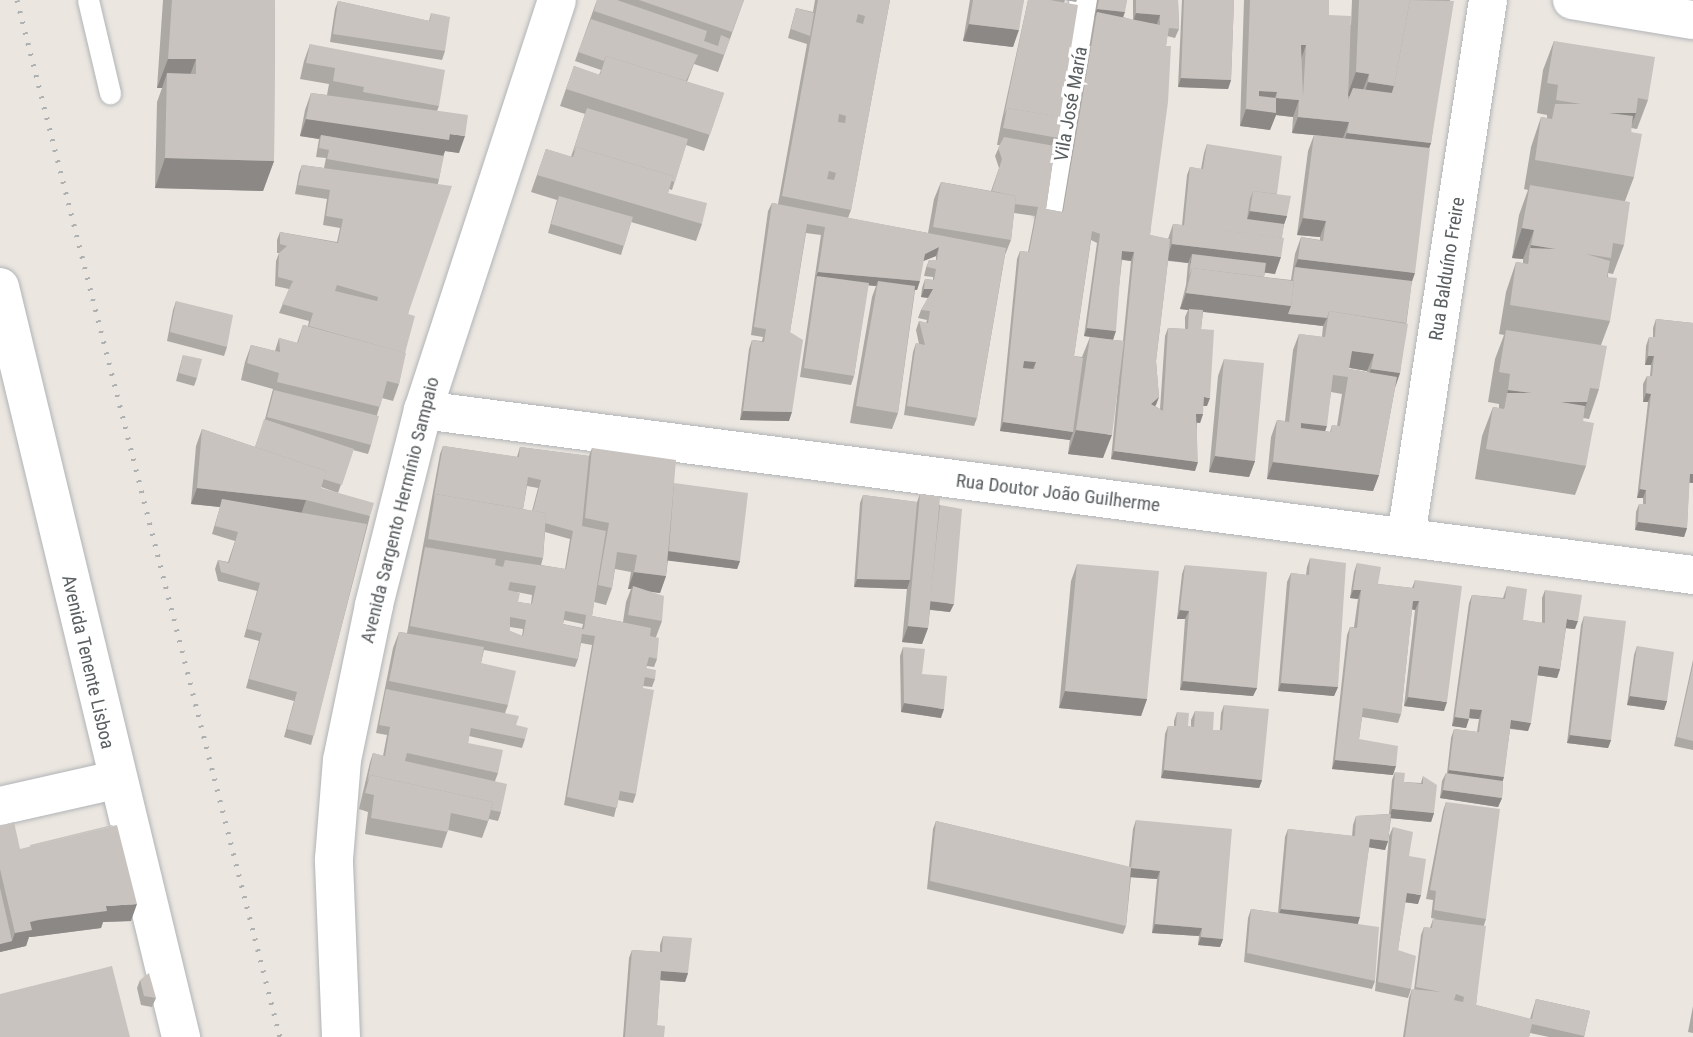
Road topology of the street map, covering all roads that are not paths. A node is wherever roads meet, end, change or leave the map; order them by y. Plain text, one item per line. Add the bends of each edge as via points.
1 (89, 0) edge
2 (557, 0) edge
3 (1089, 0) edge
4 (1488, 0) edge
5 (1572, 0) edge
6 (1628, 4) edge
7 (1693, 20) edge
8 (110, 93) dead end
9 (1053, 208) edge
10 (2, 306) edge
11 (423, 410) junction
12 (1406, 537) junction
13 (1693, 575) edge
14 (116, 780) junction
15 (0, 806) edge
16 (181, 1037) edge
17 (341, 1037) edge

1 - 8 lane
2 - 11 street, Avenida Sargento Hermínio Sampaio
3 - 9 street, Vila José María
4 - 12 street, Rua Balduíno Freire
5 - 6 street
6 - 7 street
10 - 14 street, Avenida Tenente Lisboa
11 - 12 street, Rua Doutor João Guilherme
11 - 17 street, Avenida Sargento Hermínio Sampaio via 342,760 334,859
12 - 13 street, Rua Doutor João Guilherme
14 - 15 street
14 - 16 street, Avenida Tenente Lisboa

